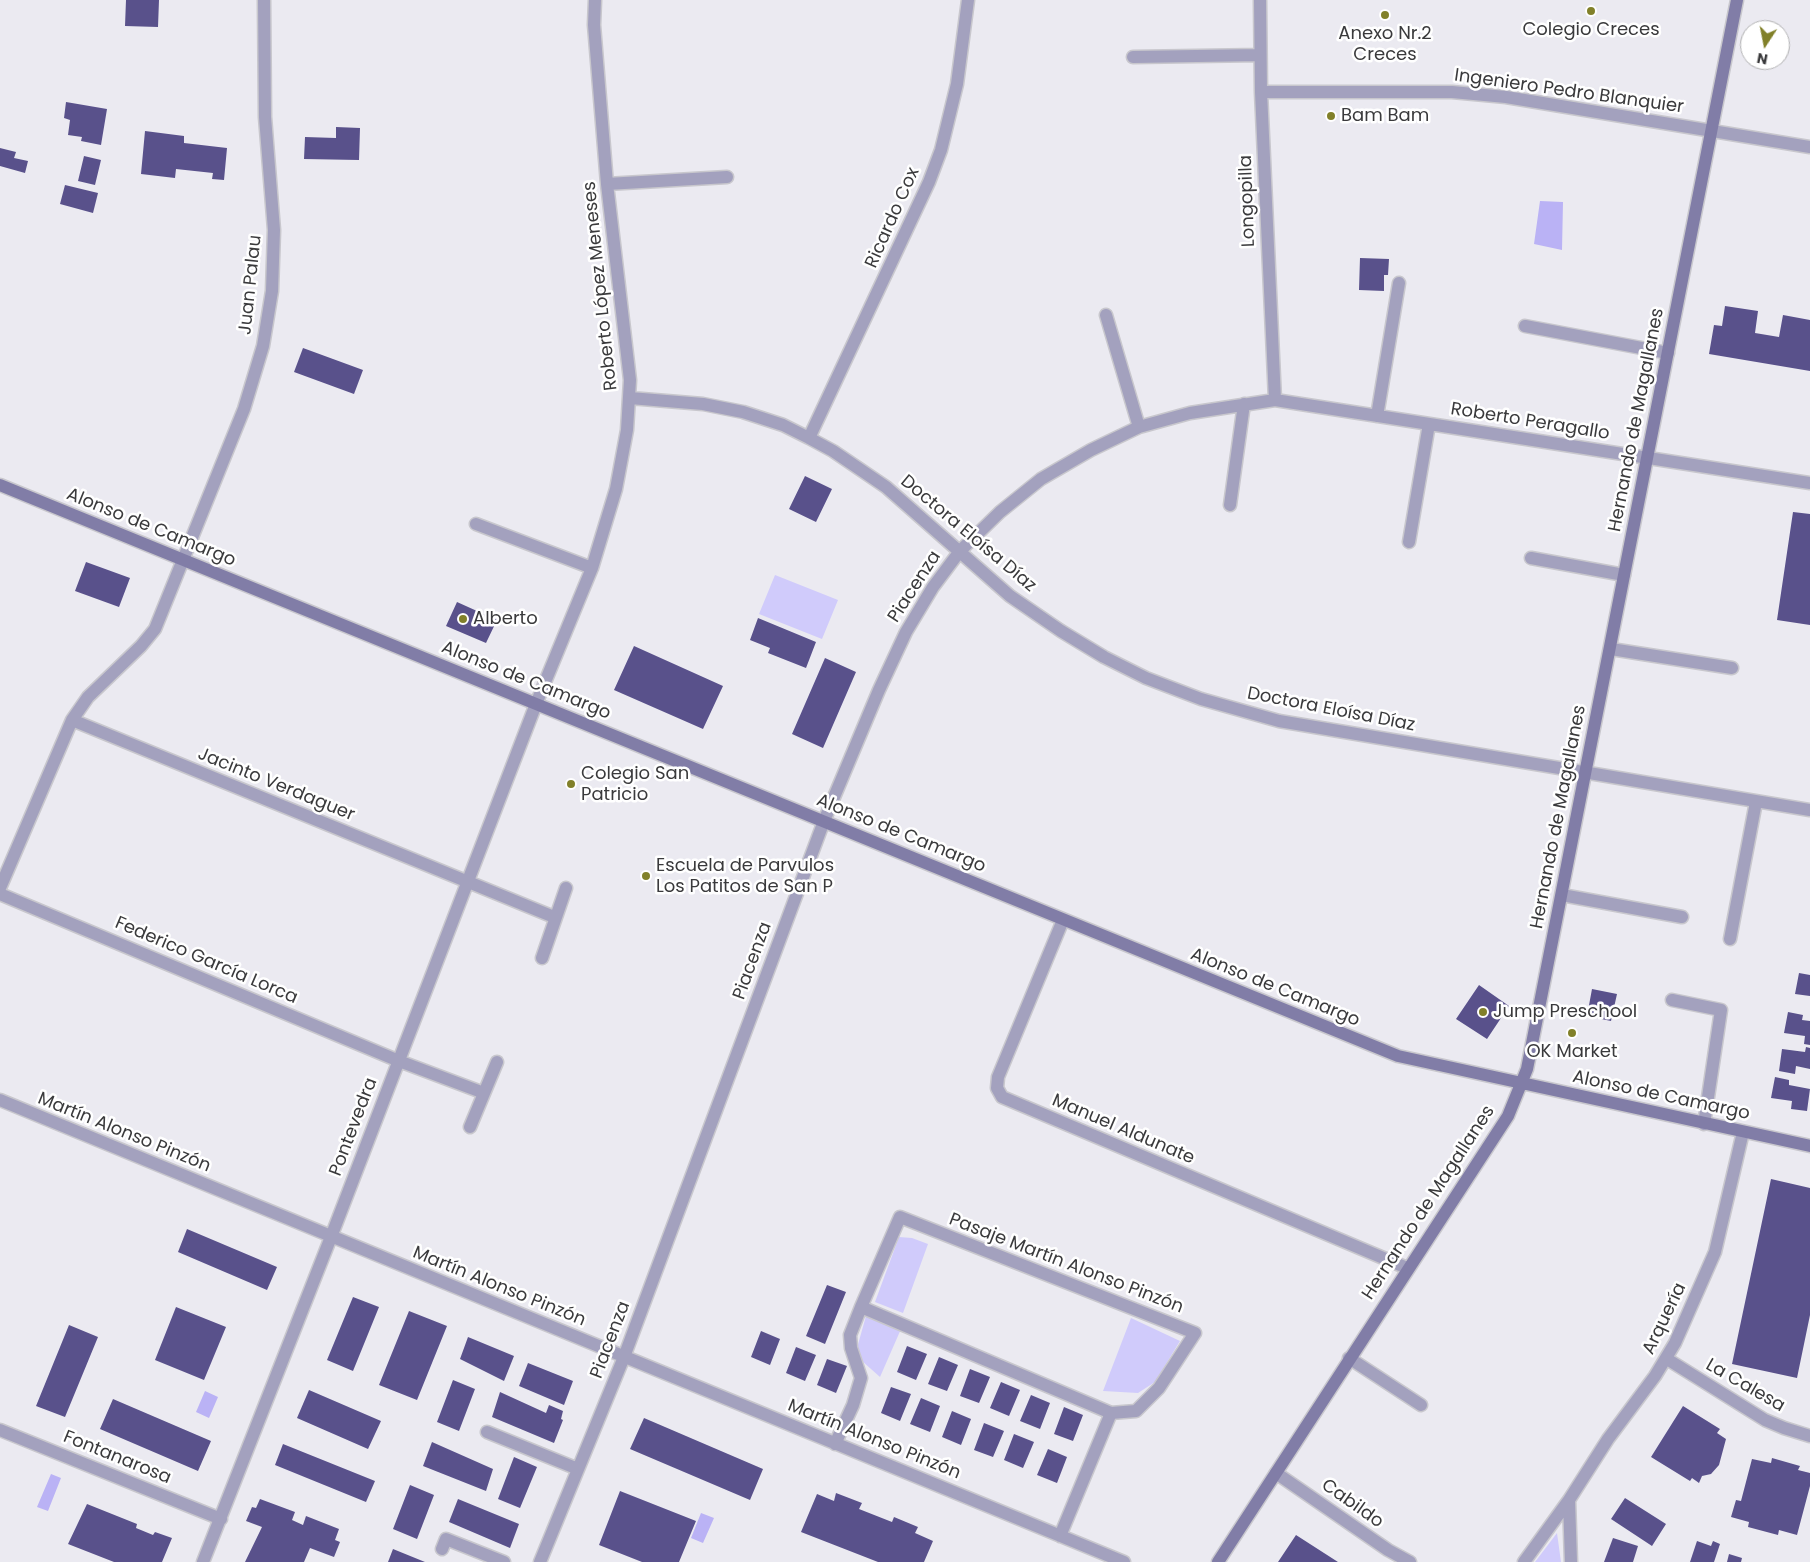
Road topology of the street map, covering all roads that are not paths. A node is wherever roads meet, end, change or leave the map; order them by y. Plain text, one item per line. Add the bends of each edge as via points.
1 (264, 0) edge
2 (595, 0) edge
3 (968, 0) edge
4 (1260, 0) edge
5 (1737, 0) edge
6 (1260, 55) junction
7 (1133, 57) dead end
8 (1261, 92) junction
9 (1711, 132) junction
10 (1810, 147) edge
11 (727, 177) dead end
12 (607, 184) junction
13 (1399, 283) dead end
14 (1106, 315) dead end
15 (1525, 326) dead end
16 (1668, 353) junction
17 (630, 398) junction
18 (1275, 400) junction
19 (1244, 404) junction
20 (1377, 416) junction
21 (1429, 424) junction
22 (1139, 427) junction
23 (809, 438) junction
24 (1647, 458) junction
25 (1810, 483) edge
26 (0, 485) edge
27 (1230, 505) dead end
28 (476, 524) dead end
29 (1409, 542) dead end
30 (960, 551) junction
31 (1531, 558) dead end
32 (183, 560) junction
33 (592, 568) junction
34 (1624, 575) junction
35 (1610, 649) junction
36 (1732, 668) dead end
37 (536, 704) junction
38 (72, 720) junction
39 (1585, 773) junction
40 (1756, 802) junction
41 (1810, 810) edge
42 (824, 821) junction
43 (467, 883) junction
44 (0, 888) edge
45 (566, 888) dead end
46 (0, 894) edge
47 (1562, 895) junction
48 (1682, 917) dead end
49 (554, 918) junction
50 (1063, 920) junction
51 (1730, 939) dead end
52 (542, 958) dead end
53 (1672, 1000) dead end
54 (399, 1061) junction
55 (497, 1062) dead end
56 (1522, 1085) junction
57 (484, 1093) junction
58 (0, 1100) edge
59 (1704, 1124) junction
60 (470, 1128) dead end
61 (1742, 1132) junction
62 (1810, 1146) edge
63 (331, 1237) junction
64 (1407, 1268) junction
65 (861, 1307) junction
66 (624, 1357) junction
67 (1349, 1358) junction
68 (1667, 1359) junction
69 (1421, 1405) dead end
70 (1111, 1412) junction
71 (0, 1430) edge
72 (487, 1432) dead end
73 (1810, 1436) edge
74 (836, 1444) junction
75 (578, 1469) junction
76 (1276, 1473) junction
77 (1569, 1500) junction
78 (221, 1519) junction
79 (1060, 1536) junction
80 (442, 1549) dead end
81 (203, 1562) edge
82 (504, 1562) edge
83 (540, 1562) edge
84 (1124, 1562) edge
85 (1218, 1562) edge
86 (1410, 1562) edge
87 (1524, 1562) edge
88 (1571, 1562) edge

1 - 32 street, Juan Palau via 265,117 274,230 272,291 263,346 244,408
2 - 12 street, Roberto López Meneses via 594,25
3 - 23 street, Ricardo Cox via 957,84 930,182
4 - 6 street, Longopilla
5 - 9 street, Hernando de Magallanes
6 - 7 street
6 - 8 street, Longopilla
8 - 9 street, Ingeniero Pedro Blanquier via 1452,92 1506,97
8 - 18 street, Longopilla
9 - 10 street, Ingeniero Pedro Blanquier
9 - 16 street, Hernando de Magallanes
11 - 12 street
12 - 17 street, Roberto López Meneses
13 - 20 street
14 - 22 street
15 - 16 street
16 - 24 street, Hernando de Magallanes
17 - 23 street, Doctora Eloísa Díaz via 703,404 743,412 783,425
17 - 33 street, Roberto López Meneses via 618,480
18 - 19 street, Piacenza
18 - 20 street, Roberto Peragallo
19 - 22 street, Piacenza via 1190,413
19 - 27 street
20 - 21 street, Roberto Peragallo
21 - 24 street, Roberto Peragallo
21 - 29 street
22 - 30 street, Piacenza via 1042,479 1000,512
23 - 30 street, Doctora Eloísa Díaz via 886,487
24 - 25 street, Roberto Peragallo
24 - 34 street, Hernando de Magallanes
26 - 32 street, Alonso de Camargo
28 - 33 street
30 - 39 street, Doctora Eloísa Díaz via 1010,596 1061,631 1146,678 1201,699 1279,721
30 - 42 street, Piacenza via 906,632
31 - 34 street
32 - 37 street, Alonso de Camargo
32 - 38 street, Juan Palau via 155,629 88,697
33 - 37 street, Roberto López Meneses
34 - 35 street, Hernando de Magallanes
35 - 36 street
35 - 39 street, Hernando de Magallanes
37 - 42 street, Alonso de Camargo
37 - 43 street, Pontevedra
38 - 43 street, Jacinto Verdaguer
38 - 44 street, Juan Palau
39 - 40 street, Doctora Eloísa Díaz
39 - 47 street, Hernando de Magallanes
40 - 41 street, Doctora Eloísa Díaz
40 - 51 street
42 - 50 street, Alonso de Camargo
42 - 66 street, Piacenza
43 - 49 street, Jacinto Verdaguer
43 - 54 street, Pontevedra
45 - 49 street
46 - 54 street, Federico García Lorca
47 - 48 street
47 - 56 street, Hernando de Magallanes
49 - 52 street
50 - 56 street, Alonso de Camargo via 1398,1056
50 - 64 street, Manuel Aldunate via 998,1078 997,1088 1002,1098
53 - 59 street via 1721,1010
54 - 57 street, Federico García Lorca
54 - 63 street, Pontevedra
55 - 57 street
56 - 59 street, Alonso de Camargo
56 - 64 street, Hernando de Magallanes via 1508,1116
57 - 60 street
58 - 63 street, Martín Alonso Pinzón
59 - 61 street, Alonso de Camargo
61 - 62 street, Alonso de Camargo
61 - 68 street, Arquería via 1715,1252
63 - 66 street, Martín Alonso Pinzón
63 - 78 street, Pontevedra
64 - 67 street, Hernando de Magallanes
65 - 70 street, Pasaje Martín Alonso Pinzón
65 - 70 street, Pasaje Martín Alonso Pinzón via 900,1217 1195,1333 1159,1388 1136,1411
65 - 74 street, Pasaje Martín Alonso Pinzón via 850,1336 861,1378
66 - 74 street, Martín Alonso Pinzón
66 - 75 street, Piacenza
67 - 69 street
67 - 76 street, Hernando de Magallanes
68 - 73 street, La Calesa via 1765,1420
68 - 77 street, Arquería via 1608,1439
70 - 79 street
71 - 78 street, Fontanarosa
72 - 75 street
74 - 79 street, Martín Alonso Pinzón
75 - 83 street, Piacenza
76 - 85 street, Hernando de Magallanes
76 - 86 street, Cabildo
77 - 87 street, Arquería
77 - 88 street
78 - 81 street, Pontevedra
79 - 84 street, Martín Alonso Pinzón
80 - 82 street via 446,1539

